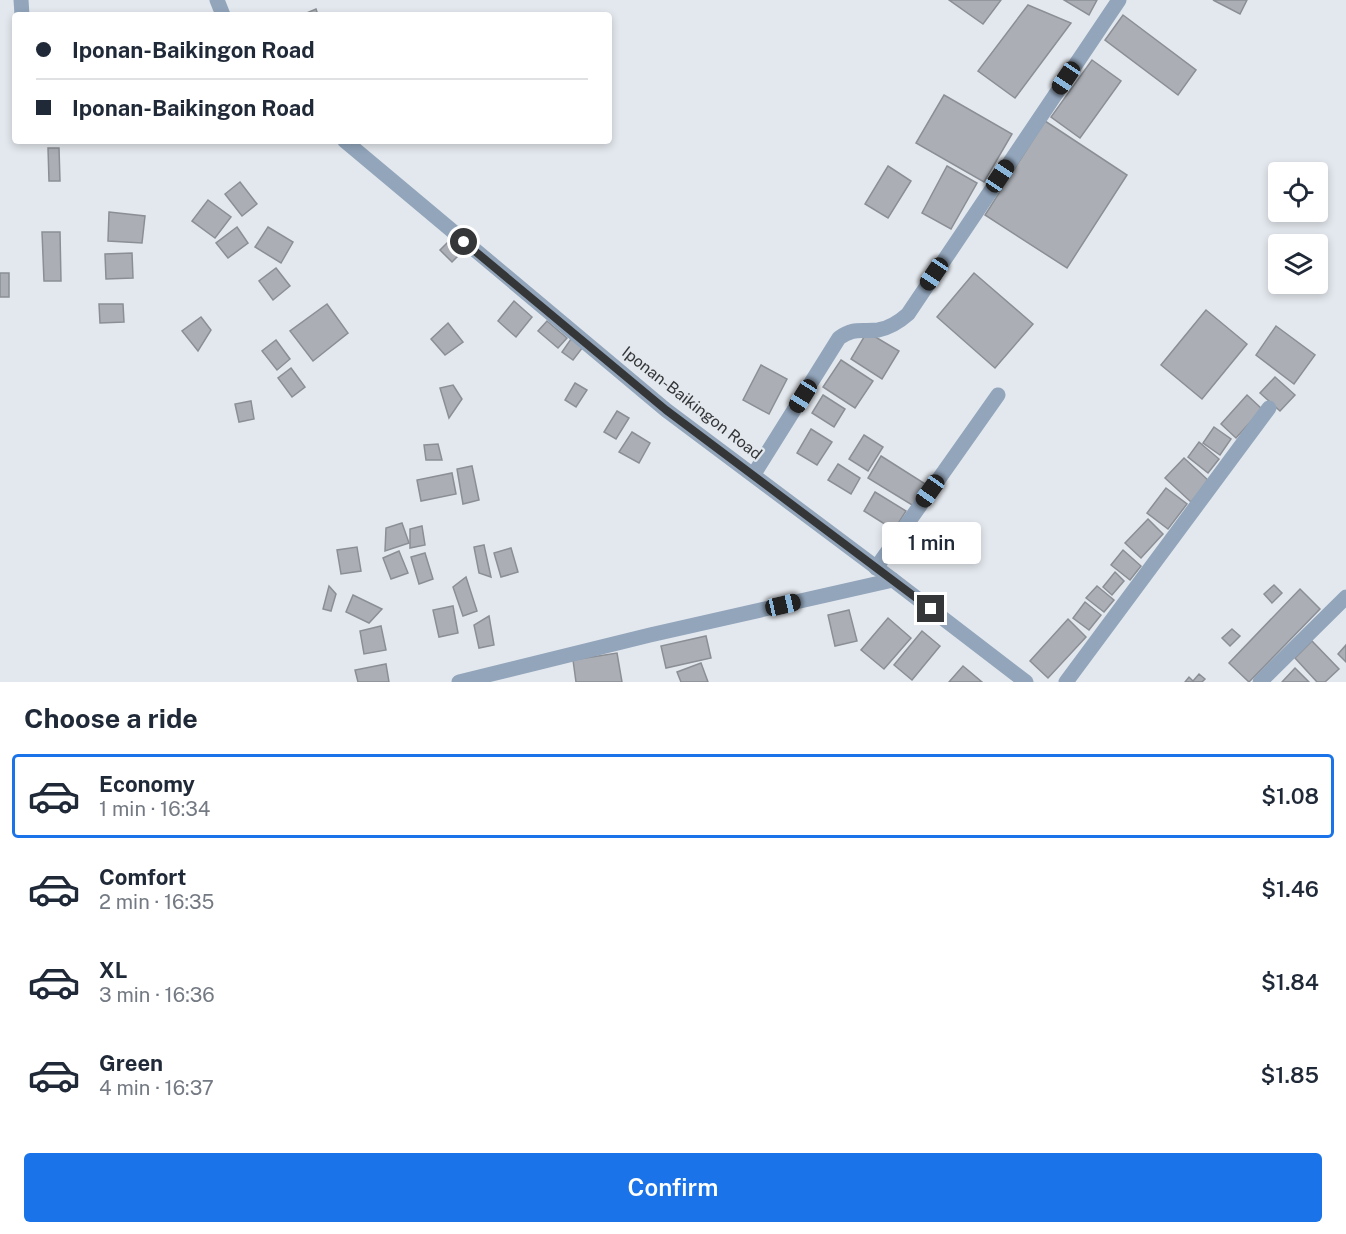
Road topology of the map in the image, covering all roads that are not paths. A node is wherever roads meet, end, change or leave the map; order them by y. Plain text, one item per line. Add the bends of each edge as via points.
1 (1119, 0) edge
2 (349, 144) edge
3 (998, 395) dead end
4 (1269, 408) dead end
5 (754, 474) junction
6 (876, 568) junction
7 (893, 580) junction
8 (1346, 597) edge
9 (459, 682) edge
10 (1026, 682) edge
11 (1066, 682) edge
12 (1260, 682) edge

1 - 5 street via 908,314 892,326 848,331 839,338
2 - 5 street, Iponan-Baikingon Road via 666,410
3 - 6 street
4 - 11 street
5 - 6 street, Iponan-Baikingon Road
6 - 7 street, Iponan-Baikingon Road
7 - 9 street
7 - 10 street, Iponan-Baikingon Road
8 - 12 street

